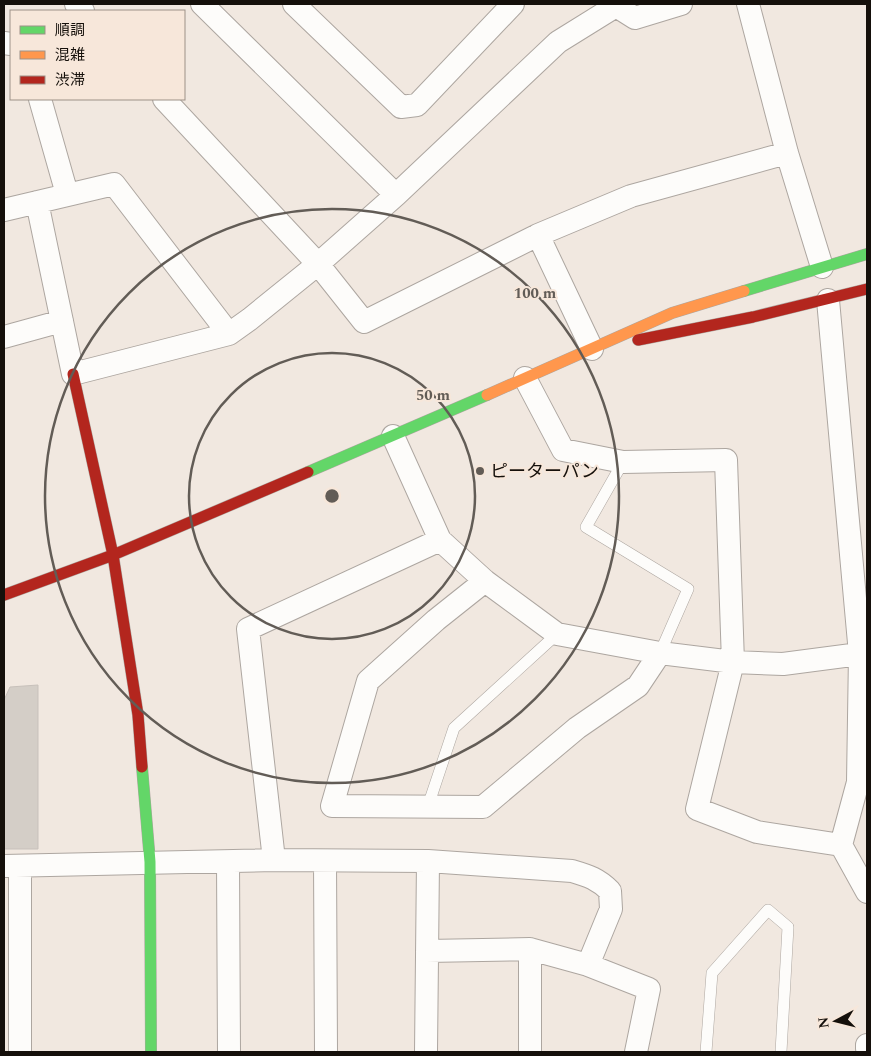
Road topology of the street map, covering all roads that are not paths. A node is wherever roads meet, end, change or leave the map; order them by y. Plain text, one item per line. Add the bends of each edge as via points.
1 (202, 4) edge
2 (294, 4) edge
3 (513, 4) edge
4 (681, 4) edge
5 (748, 4) edge
6 (614, 5) edge
7 (40, 100) edge
8 (165, 100) edge
9 (787, 154) junction
10 (67, 194) junction
11 (396, 195) junction
12 (37, 202) junction
13 (4, 210) edge
14 (538, 235) junction
15 (867, 254) edge
16 (318, 264) junction
17 (822, 267) junction
18 (867, 289) edge
19 (828, 300) junction
20 (62, 321) junction
21 (229, 334) junction
22 (4, 337) edge
23 (592, 349) junction
24 (73, 374) junction
25 (525, 378) junction
26 (394, 436) junction
27 (624, 462) junction
28 (440, 540) junction
29 (113, 555) junction
30 (485, 581) junction
31 (4, 595) edge
32 (557, 634) junction
33 (660, 653) junction
34 (864, 653) edge
35 (732, 662) junction
36 (863, 784) edge
37 (428, 806) junction
38 (842, 845) junction
39 (274, 860) junction
40 (325, 861) junction
41 (428, 861) junction
42 (150, 862) junction
43 (228, 862) junction
44 (12, 866) edge
45 (867, 892) edge
46 (530, 949) junction
47 (427, 951) junction
48 (588, 965) junction
49 (20, 1052) edge
50 (151, 1052) edge
51 (229, 1052) edge
52 (326, 1052) edge
53 (426, 1052) edge
54 (530, 1052) edge
55 (636, 1052) edge
56 (706, 1052) edge
57 (781, 1052) edge

1 - 11 street
2 - 3 street via 401,107 417,105
4 - 6 street via 635,18
5 - 9 street
6 - 11 street via 558,42
7 - 10 street
8 - 16 street
9 - 14 street via 630,196
9 - 17 street
10 - 12 street
10 - 21 street via 114,184
11 - 16 street
12 - 13 street
12 - 20 street
14 - 16 street via 364,322
14 - 23 street
15 - 17 street
16 - 21 street
17 - 23 street via 672,313
18 - 19 street
19 - 23 street
19 - 34 street
20 - 22 street
20 - 24 street
21 - 24 street
23 - 25 street
24 - 29 street
25 - 26 street
25 - 27 street via 563,450
26 - 28 street
26 - 29 street
27 - 33 lane via 586,527 688,589
27 - 35 street via 726,460
28 - 30 street
28 - 39 street via 248,629
29 - 31 street
29 - 42 street via 138,715
30 - 32 street
30 - 37 street via 368,681 332,806
32 - 33 street
32 - 37 lane via 454,728
33 - 35 street
33 - 37 street via 638,686 577,728 483,807
34 - 35 street via 783,664
34 - 36 street
35 - 38 street via 697,809 757,832
36 - 38 street
38 - 45 street
39 - 40 street
39 - 43 street
40 - 41 street
40 - 52 street
41 - 47 street
41 - 48 street via 572,871 601,882 610,891 611,909
42 - 43 street
42 - 44 street
42 - 50 street
43 - 51 street
44 - 49 street
46 - 47 street
46 - 48 street
46 - 54 street
47 - 53 street
48 - 55 street via 649,989
56 - 57 lane via 712,973 768,910 788,927

